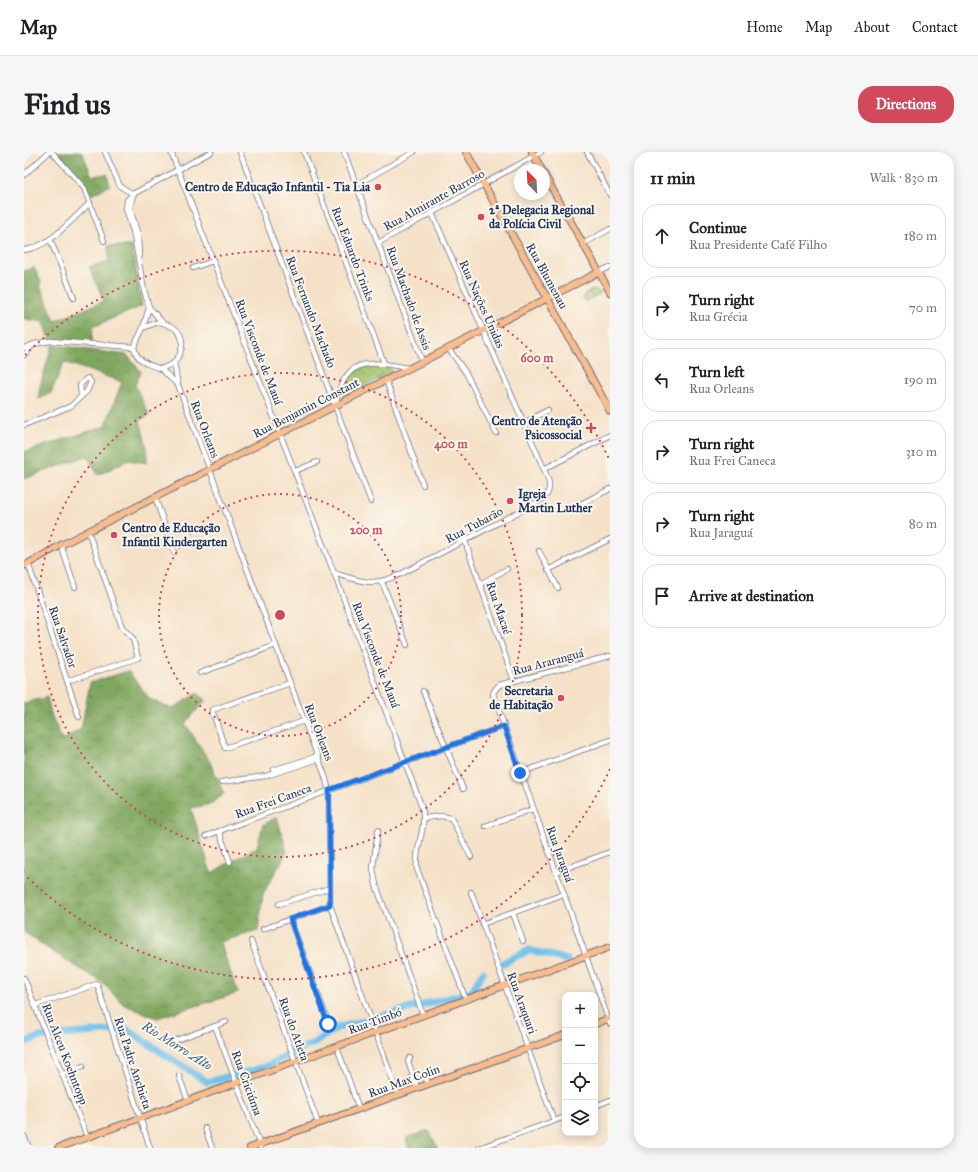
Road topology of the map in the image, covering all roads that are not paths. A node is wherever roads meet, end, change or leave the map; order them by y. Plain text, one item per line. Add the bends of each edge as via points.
1 (50, 152) edge
2 (105, 152) edge
3 (171, 152) edge
4 (211, 152) edge
5 (240, 152) edge
6 (304, 152) edge
7 (344, 152) edge
8 (414, 152) edge
9 (466, 152) edge
10 (541, 152) edge
11 (587, 152) edge
12 (533, 154) edge
13 (539, 164) edge
14 (178, 170) junction
15 (24, 175) edge
16 (484, 184) junction
17 (356, 185) junction
18 (550, 185) edge
19 (133, 194) junction
20 (610, 195) edge
21 (90, 203) junction
22 (432, 213) junction
23 (610, 229) edge
24 (50, 239) junction
25 (104, 241) dead end
26 (378, 242) junction
27 (583, 244) junction
28 (24, 250) edge
29 (213, 260) junction
30 (610, 267) edge
31 (193, 268) dead end
32 (598, 272) junction
33 (610, 292) edge
34 (74, 298) dead end
35 (547, 298) junction
36 (149, 307) junction
37 (162, 322) junction
38 (143, 328) junction
39 (483, 330) junction
40 (34, 344) junction
41 (134, 347) junction
42 (24, 348) edge
43 (448, 348) junction
44 (24, 355) edge
45 (422, 361) junction
46 (384, 363) junction
47 (174, 364) junction
48 (409, 368) junction
49 (161, 369) junction
50 (386, 380) junction
51 (178, 385) junction
52 (81, 395) junction
53 (335, 406) junction
54 (548, 410) dead end
55 (610, 411) edge
56 (524, 423) junction
57 (24, 425) edge
58 (280, 433) junction
59 (496, 433) dead end
60 (610, 435) edge
61 (317, 462) dead end
62 (210, 469) junction
63 (544, 469) junction
64 (295, 471) junction
65 (423, 485) dead end
66 (610, 489) edge
67 (155, 497) junction
68 (371, 502) dead end
69 (577, 506) dead end
70 (88, 531) junction
71 (610, 539) edge
72 (465, 541) junction
73 (61, 544) junction
74 (539, 551) dead end
75 (174, 552) dead end
76 (26, 564) edge
77 (507, 569) dead end
78 (548, 570) junction
79 (334, 573) junction
80 (382, 582) junction
81 (480, 584) junction
82 (75, 587) dead end
83 (558, 588) dead end
84 (276, 645) junction
85 (407, 645) dead end
86 (610, 656) edge
87 (200, 674) dead end
88 (67, 681) junction
89 (514, 681) junction
90 (290, 683) junction
91 (494, 690) joint
92 (423, 691) dead end
93 (79, 717) dead end
94 (304, 721) junction
95 (504, 726) junction
96 (610, 740) edge
97 (446, 747) junction
98 (318, 758) junction
99 (405, 762) junction
100 (273, 770) dead end
101 (520, 773) junction
102 (221, 782) dead end
103 (463, 789) dead end
104 (329, 790) junction
105 (533, 809) junction
106 (424, 818) junction
107 (485, 826) dead end
108 (378, 830) dead end
109 (219, 831) junction
110 (206, 836) dead end
111 (610, 852) edge
112 (470, 857) dead end
113 (230, 862) dead end
114 (556, 872) junction
115 (330, 888) junction
116 (471, 892) dead end
117 (564, 894) junction
118 (279, 904) dead end
119 (330, 905) junction
120 (513, 913) junction
121 (290, 919) junction
122 (482, 924) junction
123 (263, 929) dead end
124 (251, 940) dead end
125 (523, 941) dead end
126 (610, 947) edge
127 (586, 956) junction
128 (24, 978) edge
129 (505, 986) junction
130 (466, 998) junction
131 (36, 1005) junction
132 (422, 1013) junction
133 (609, 1020) edge
134 (226, 1022) dead end
135 (598, 1023) edge
136 (328, 1024) dead end
137 (215, 1026) junction
138 (376, 1032) junction
139 (562, 1036) edge
140 (174, 1041) dead end
141 (337, 1047) junction
142 (528, 1048) junction
143 (410, 1058) dead end
144 (295, 1060) junction
145 (83, 1066) dead end
146 (62, 1074) junction
147 (179, 1076) dead end
148 (425, 1076) dead end
149 (236, 1081) junction
150 (428, 1084) junction
151 (417, 1088) junction
152 (398, 1095) junction
153 (188, 1100) junction
154 (610, 1100) edge
155 (598, 1105) edge
156 (359, 1109) junction
157 (140, 1118) junction
158 (562, 1118) edge
159 (554, 1121) junction
160 (318, 1123) junction
161 (204, 1128) dead end
162 (24, 1136) edge
163 (87, 1137) junction
164 (260, 1146) edge
165 (29, 1148) edge
166 (58, 1148) edge
167 (150, 1148) edge
168 (212, 1148) edge
169 (250, 1148) edge
170 (478, 1148) edge

1 - 15 street
1 - 21 street via 81,184
2 - 19 street via 120,186
3 - 14 street, Rua Visconde de Mauá
4 - 14 street
5 - 53 street, Rua Fernando Machado
6 - 46 street, Rua Eduardo Trinks
7 - 17 street, Rua Machado de Assis
8 - 17 street
9 - 16 main road, Rua Blumenau
10 - 12 street, Rua Almirante Barroso
11 - 20 street
12 - 13 main road
12 - 16 street, Rua Almirante Barroso
14 - 19 street
14 - 29 street, Rua Visconde de Mauá
16 - 22 street, Rua Almirante Barroso
16 - 35 main road, Rua Blumenau
17 - 26 street, Rua Machado de Assis
18 - 27 main road
19 - 36 street via 127,200 126,209
21 - 24 street
21 - 25 street
22 - 26 street, Rua Almirante Barroso
22 - 39 street, Rua Nações Unidas
23 - 27 street
24 - 28 street
24 - 34 street
26 - 45 street, Rua Machado de Assis
27 - 32 main road
29 - 31 street
29 - 58 street, Rua Visconde de Mauá
30 - 32 street
32 - 33 main road
32 - 35 main road, Rua Benjamin Constant
35 - 39 main road, Rua Benjamin Constant
35 - 55 main road, Rua Blumenau
36 - 37 street
36 - 38 street
37 - 38 street
37 - 47 street via 176,330 182,338 182,347
38 - 41 street
39 - 43 main road, Rua Benjamin Constant
39 - 56 street, Rua Nações Unidas
40 - 41 street via 50,341
40 - 42 street
40 - 44 street
41 - 49 street via 140,359
43 - 45 main road, Rua Benjamin Constant
43 - 59 street via 466,374
45 - 48 main road, Rua Benjamin Constant
46 - 48 street
46 - 53 street via 370,363 351,371 340,384
47 - 49 street
47 - 51 street, Rua Orleans
48 - 50 main road, Rua Benjamin Constant
49 - 51 street, Rua Orleans
50 - 53 main road, Rua Benjamin Constant
50 - 65 street
51 - 62 street, Rua Orleans
52 - 52 street via 80,384 90,386 87,391
52 - 57 street via 66,409
53 - 58 main road, Rua Benjamin Constant
53 - 68 street, Rua Fernando Machado
54 - 56 street
56 - 63 street, Rua Nações Unidas
58 - 62 main road, Rua Benjamin Constant
58 - 64 street, Rua Visconde de Mauá
60 - 63 street
61 - 64 street
62 - 67 main road, Rua Benjamin Constant
62 - 84 street, Rua Orleans
63 - 72 street, Rua Tubarão via 550,486 543,499
64 - 79 street, Rua Visconde de Mauá
66 - 69 street
67 - 70 main road, Rua Benjamin Constant
67 - 75 street
70 - 73 main road, Rua Benjamin Constant
70 - 88 street via 122,627 133,639 138,658
71 - 78 street
72 - 80 street, Rua Tubarão
72 - 81 street, Rua Macaé
73 - 76 main road, Rua Benjamin Constant
73 - 82 street
74 - 78 street
76 - 88 street, Rua Salvador
77 - 81 street
78 - 83 street
79 - 80 street, Rua Tubarão via 362,581
79 - 99 street, Rua Visconde de Mauá
80 - 85 street
81 - 89 street, Rua Macaé
84 - 87 street
84 - 90 street, Rua Orleans
86 - 89 street, Rua Araranguá
88 - 93 street, Rua Salvador
89 - 91 street, Rua Araranguá via 499,685
90 - 94 street, Rua Orleans
90 - 94 street via 212,710 225,748
91 - 95 street, Rua Jaraguá via 494,698
92 - 97 street
94 - 98 street, Rua Orleans
95 - 97 street, Rua Frei Caneca
95 - 101 street, Rua Jaraguá
96 - 101 street
97 - 99 street, Rua Frei Caneca
97 - 103 street
98 - 100 street
98 - 102 street via 266,776
98 - 104 street, Rua Orleans
99 - 104 street, Rua Frei Caneca
99 - 106 street, Rua Visconde de Mauá
101 - 105 street, Rua Jaraguá
104 - 109 street, Rua Frei Caneca
104 - 115 street, Rua Orleans
105 - 107 street
105 - 114 street, Rua Jaraguá
106 - 112 street via 451,818
106 - 130 street via 416,860 417,869
108 - 132 street via 373,868 376,885
109 - 110 street, Rua Frei Caneca
109 - 113 street
111 - 114 street
114 - 117 street, Rua Jaraguá
115 - 118 street
115 - 119 street, Rua Orleans
116 - 122 street, Rua Araquari
117 - 120 street
117 - 127 street, Rua Jaraguá
119 - 121 street
119 - 138 street, Rua Orleans
120 - 122 street
120 - 125 street
121 - 123 street
121 - 136 street
122 - 129 street, Rua Araquari
124 - 144 street, Rua do Atleta
126 - 127 main road, Rua Timbó
127 - 129 main road, Rua Timbó
127 - 133 street, Rua Jaraguá
128 - 131 street, Rua Alceu Koehntopp
129 - 130 main road, Rua Timbó
129 - 142 street, Rua Araquari
130 - 132 main road, Rua Timbó
131 - 146 street, Rua Alceu Koehntopp
131 - 157 street, Rua Padre Anchieta via 97,984
132 - 138 main road, Rua Timbó
133 - 135 main road
134 - 137 street
137 - 140 street
137 - 149 street, Rua Criciúma
138 - 141 main road, Rua Timbó
138 - 152 street, Rua Orleans
139 - 142 main road, Rua Max Colin
141 - 144 main road, Rua Timbó
141 - 156 street
142 - 150 main road, Rua Max Colin
142 - 159 street, Rua Araquari
143 - 151 street via 408,1061
144 - 149 main road, Rua Timbó
144 - 160 street, Rua do Atleta
145 - 146 street
146 - 163 street, Rua Alceu Koehntopp
147 - 153 street
148 - 150 street
149 - 153 main road, Rua Timbó
149 - 164 street, Rua Criciúma
150 - 151 main road, Rua Max Colin
151 - 152 main road, Rua Max Colin
152 - 156 main road, Rua Max Colin
153 - 157 main road, Rua Timbó
154 - 155 street
156 - 160 main road, Rua Max Colin
157 - 163 main road, Rua Timbó
157 - 167 street, Rua Padre Anchieta
158 - 159 street
159 - 170 street
160 - 164 main road, Rua Max Colin
161 - 168 street
162 - 165 street
163 - 166 main road, Rua Timbó
164 - 169 main road, Rua Max Colin

